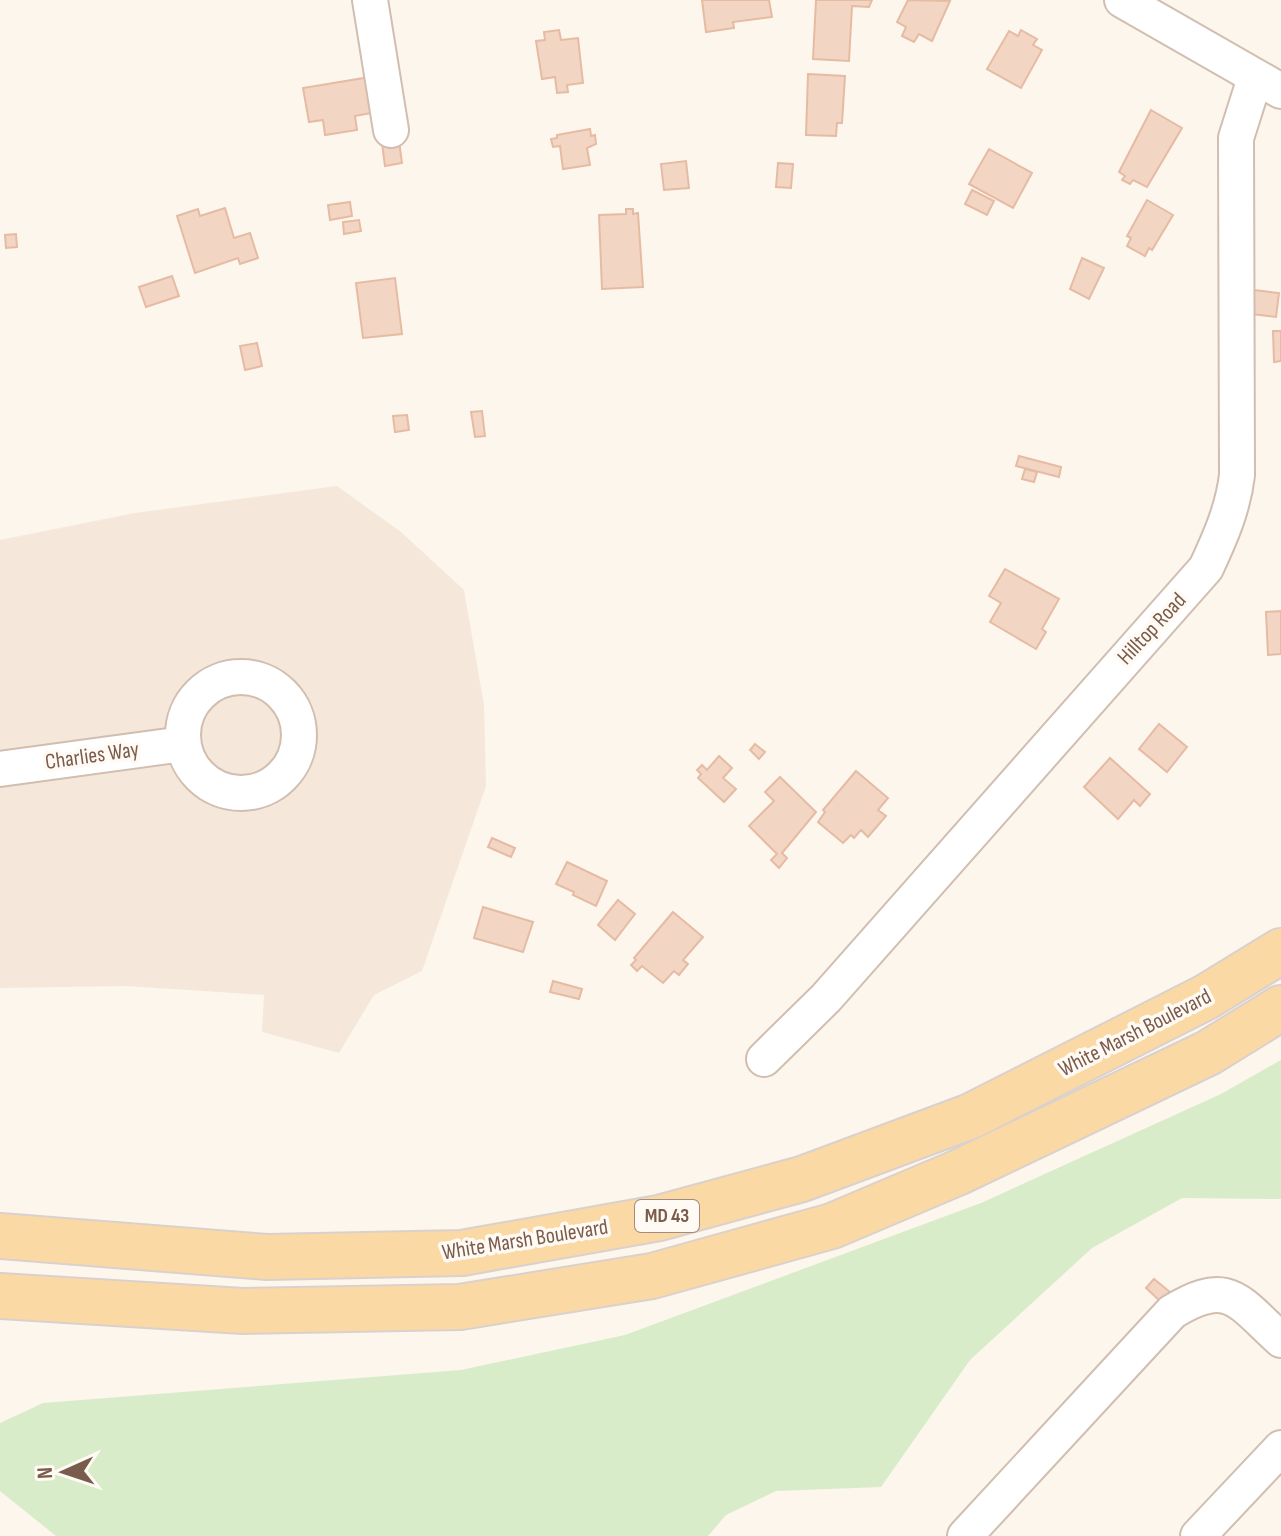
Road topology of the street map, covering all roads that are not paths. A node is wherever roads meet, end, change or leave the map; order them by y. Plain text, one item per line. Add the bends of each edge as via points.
1 (370, 0) edge
2 (1122, 0) edge
3 (1268, 84) edge
4 (391, 130) dead end
5 (183, 744) dead end
6 (0, 769) edge
7 (1281, 951) edge
8 (1281, 1008) edge
9 (764, 1059) dead end
10 (0, 1236) edge
11 (0, 1296) edge
12 (1281, 1340) edge
13 (1281, 1448) edge
14 (965, 1536) edge
15 (1198, 1536) edge

1 - 4 street
2 - 3 street
3 - 9 street, Hilltop Road via 1236,138 1237,475 1226,524 1206,568 826,998
5 - 6 street, Charlies Way
7 - 10 main road, White Marsh Boulevard / MD 43 via 1206,997 971,1116 802,1179 659,1218 462,1253 267,1257
8 - 11 main road, MD 43 via 1208,1053 943,1179 832,1226 652,1276 460,1307 243,1311
12 - 14 street via 1227,1296 1211,1294 1184,1304
13 - 15 street

